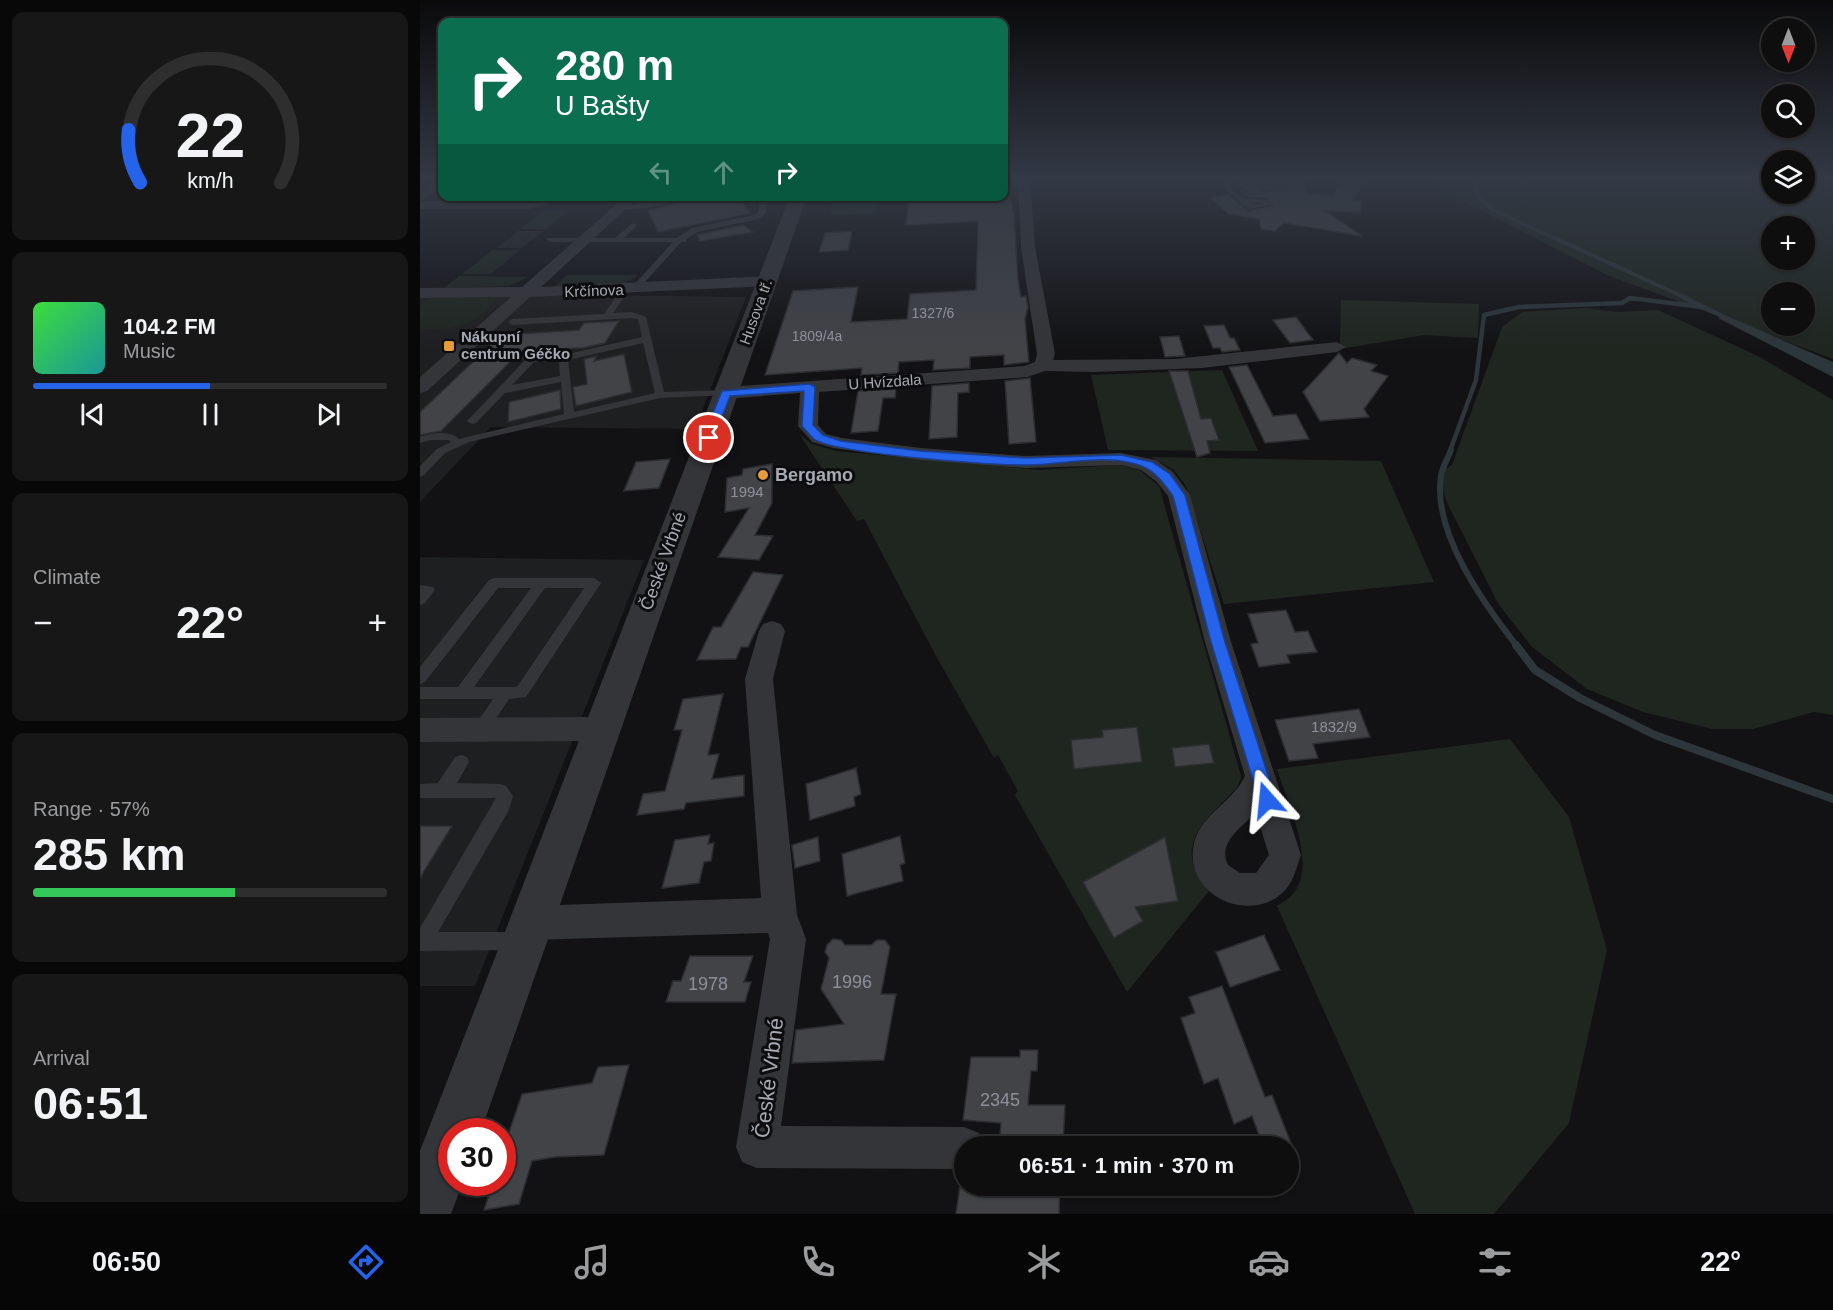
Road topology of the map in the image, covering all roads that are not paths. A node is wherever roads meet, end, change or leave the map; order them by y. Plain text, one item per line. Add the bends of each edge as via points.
1 (588, 237) edge
2 (621, 237) edge
3 (684, 237) edge
4 (784, 237) edge
5 (1028, 237) edge
6 (698, 238) dead end
7 (550, 240) dead end
8 (584, 240) junction
9 (617, 240) junction
10 (679, 240) junction
11 (767, 281) junction
12 (630, 289) junction
13 (420, 292) edge
14 (523, 292) junction
15 (606, 316) junction
16 (512, 322) dead end
17 (647, 339) junction
18 (1337, 347) dead end
19 (1285, 354) junction
20 (563, 358) junction
21 (1043, 365) junction
22 (1296, 373) dead end
23 (566, 378) junction
24 (420, 387) edge
25 (810, 387) junction
26 (502, 390) junction
27 (725, 393) junction
28 (660, 395) junction
29 (569, 416) junction
30 (472, 421) dead end
31 (420, 440) edge
32 (458, 443) junction
33 (420, 473) edge
34 (541, 583) junction
35 (420, 590) edge
36 (420, 600) edge
37 (772, 632) dead end
38 (420, 678) edge
39 (420, 693) edge
40 (462, 693) junction
41 (505, 693) junction
42 (601, 729) junction
43 (420, 730) edge
44 (480, 730) junction
45 (461, 762) dead end
46 (1260, 777) dead end
47 (443, 790) junction
48 (420, 791) edge
49 (780, 915) junction
50 (527, 932) junction
51 (421, 942) edge
52 (459, 1118) edge
53 (954, 1148) edge
54 (438, 1175) edge
55 (423, 1214) edge

1 - 8 street
2 - 9 lane
3 - 10 lane
4 - 11 street, Husova tř.
5 - 21 street via 1046,354
6 - 10 lane
7 - 8 lane
8 - 9 lane
8 - 14 street
9 - 10 lane
10 - 12 lane
11 - 12 street, Krčínova
11 - 27 street, Husova tř.
12 - 14 street, Krčínova
12 - 15 lane
13 - 14 street, Krčínova
14 - 24 street
15 - 16 lane
15 - 17 lane via 642,317
17 - 20 lane
17 - 28 lane
18 - 19 street, U Hvízdala
19 - 21 street, U Hvízdala via 1158,366
19 - 22 street
20 - 23 lane
20 - 26 lane via 531,359
21 - 25 street, U Hvízdala via 1027,371
23 - 26 lane
23 - 29 lane
25 - 27 street, U Hvízdala
25 - 46 street via 808,426 819,438 840,444 1026,462 1121,459 1148,465 1166,477 1179,495 1218,642
26 - 30 lane
27 - 28 lane
27 - 42 street, České Vrbné
28 - 29 lane
29 - 32 lane
31 - 32 lane via 451,437
32 - 33 lane via 441,451
34 - 38 lane via 494,582
34 - 40 lane
34 - 41 lane via 594,583 521,693
35 - 36 lane via 428,590
37 - 49 street, České Vrbné via 759,679
39 - 40 lane
40 - 41 lane
41 - 44 lane
42 - 44 street
42 - 50 street, České Vrbné
43 - 44 street
45 - 47 lane
47 - 48 lane
47 - 51 lane via 500,791 505,796
49 - 50 street
49 - 53 street, České Vrbné via 788,939 757,1147
50 - 51 lane
50 - 52 street, České Vrbné
54 - 55 street

